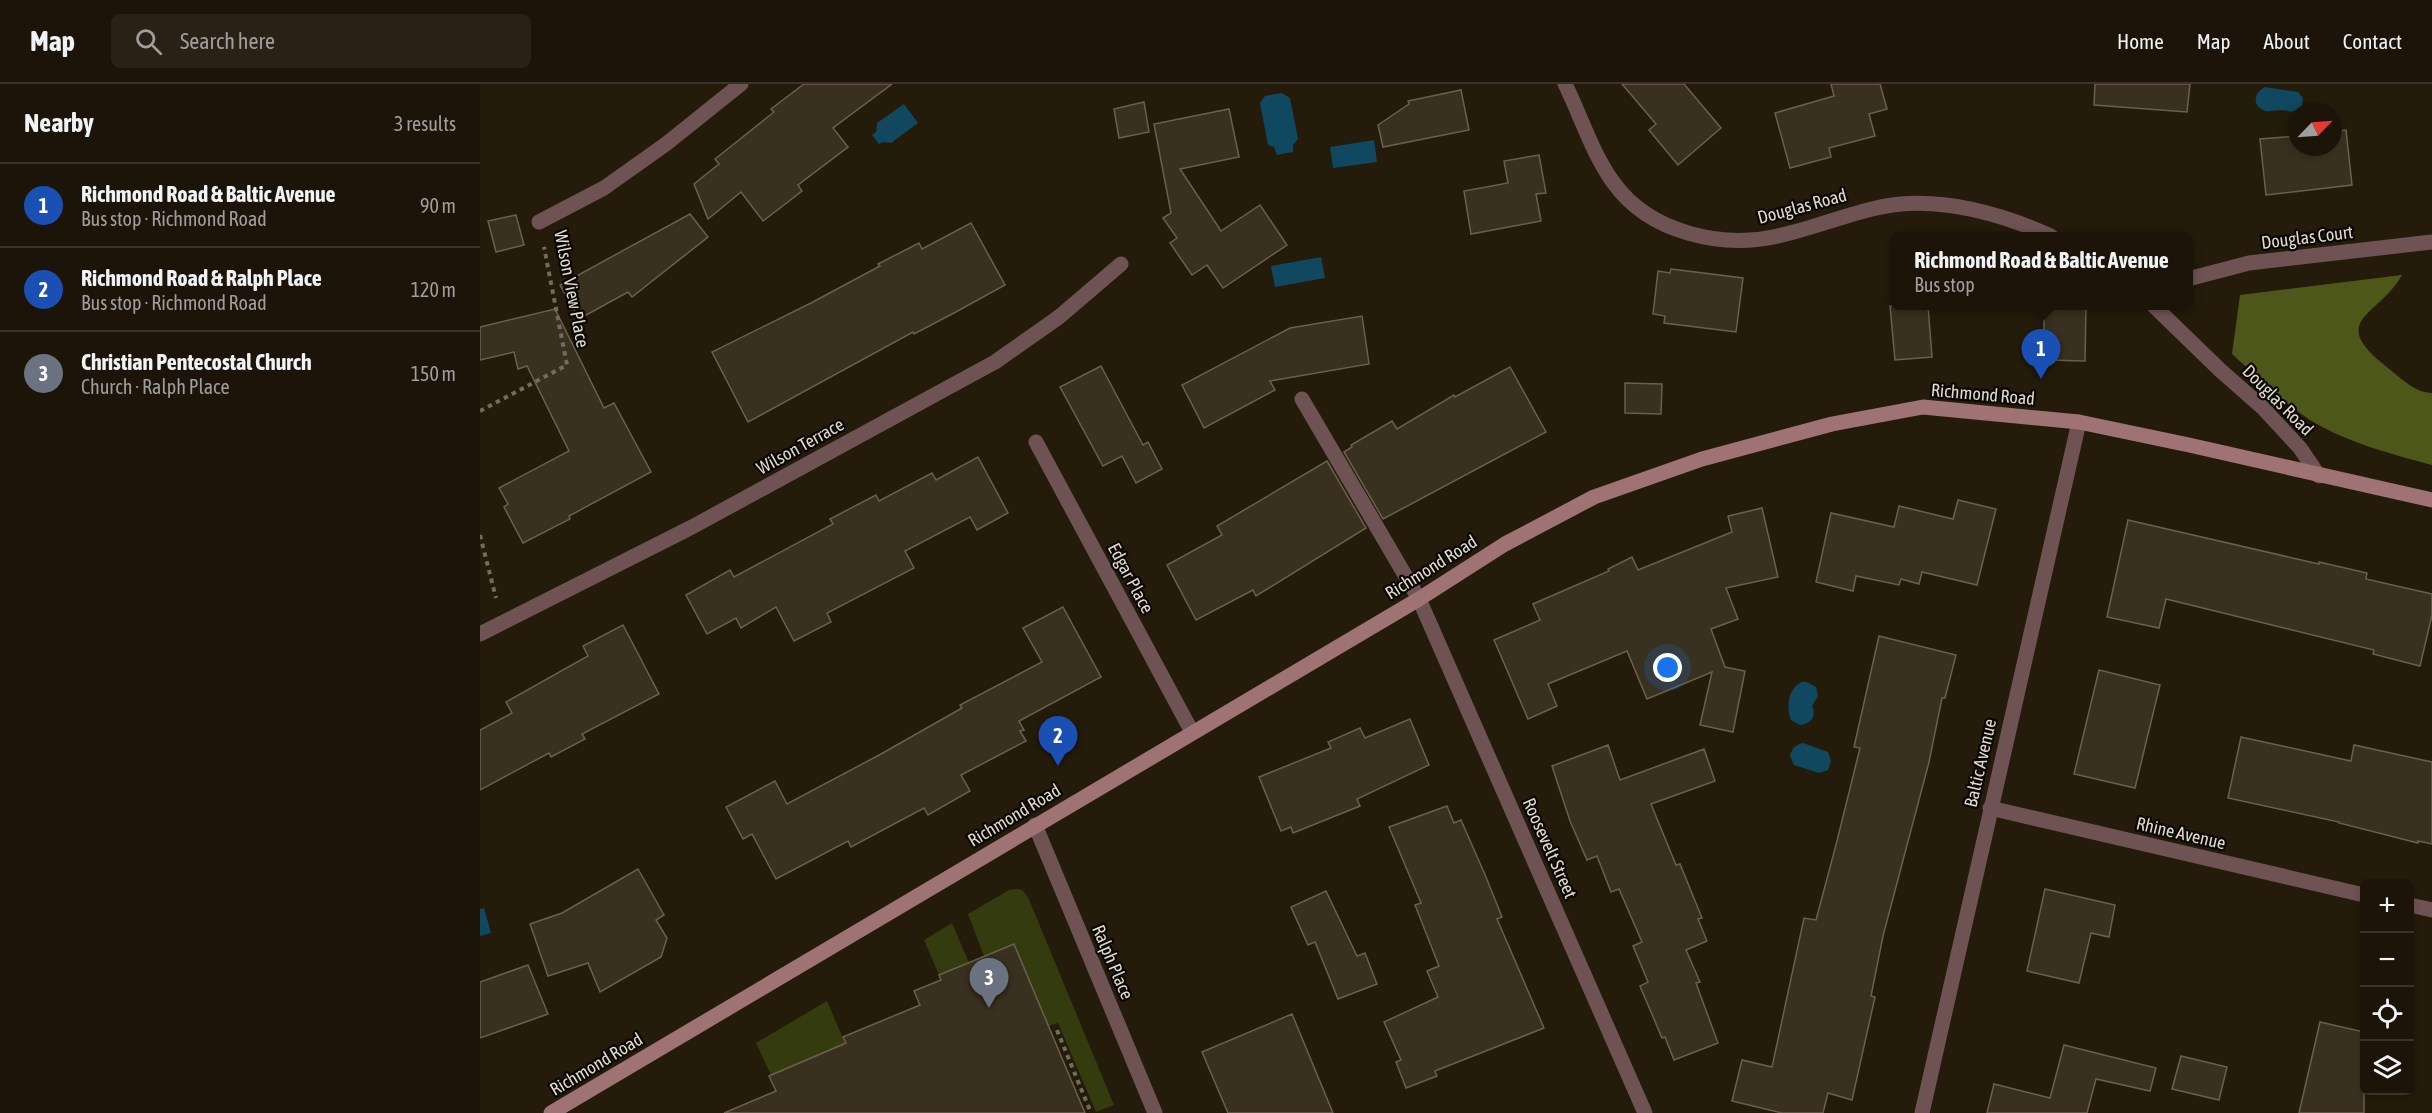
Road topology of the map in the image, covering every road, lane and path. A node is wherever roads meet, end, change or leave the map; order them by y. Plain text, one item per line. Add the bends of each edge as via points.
1 (741, 84) edge
2 (1565, 84) edge
3 (540, 222) joint
4 (2041, 232) edge
5 (2432, 242) edge
6 (1121, 264) dead end
7 (2193, 278) edge
8 (2158, 310) edge
9 (1302, 399) dead end
10 (480, 411) edge
11 (2079, 422) junction
12 (1036, 442) dead end
13 (2319, 476) junction
14 (2432, 500) edge
15 (480, 535) edge
16 (1419, 599) junction
17 (503, 623) junction
18 (480, 634) edge
19 (1192, 732) junction
20 (1990, 808) junction
21 (1035, 825) junction
22 (2360, 894) edge
23 (2414, 906) edge
24 (2432, 910) edge
25 (1057, 1030) dead end
26 (551, 1113) edge
27 (1091, 1113) edge
28 (1155, 1113) edge
29 (1645, 1113) edge
30 (1922, 1113) edge

1 - 3 street, Wilson View Place via 604,188
2 - 4 street, Douglas Road via 1596,154 1614,183 1643,213 1674,229 1740,240 1780,236 1864,210 1932,203
3 - 10 path, Wilson View Place via 567,365
5 - 7 street, Douglas Court via 2249,263
6 - 17 street, Wilson Terrace via 1059,317 995,362 692,527
8 - 13 street, Douglas Road via 2262,407 2300,448
9 - 16 street, Roosevelt Street
11 - 13 main road, Richmond Road
11 - 16 main road, Richmond Road via 1923,407 1821,427 1702,459 1594,497 1505,544
11 - 20 street, Baltic Avenue
12 - 19 street, Edgar Place
13 - 14 main road, Richmond Road
15 - 17 path
16 - 19 main road, Richmond Road
16 - 29 street, Roosevelt Street
17 - 18 street, Wilson Terrace
19 - 21 main road, Richmond Road
20 - 22 street, Rhine Avenue
20 - 30 street, Baltic Avenue
21 - 26 main road, Richmond Road
21 - 28 street, Ralph Place
23 - 24 street
25 - 27 path

